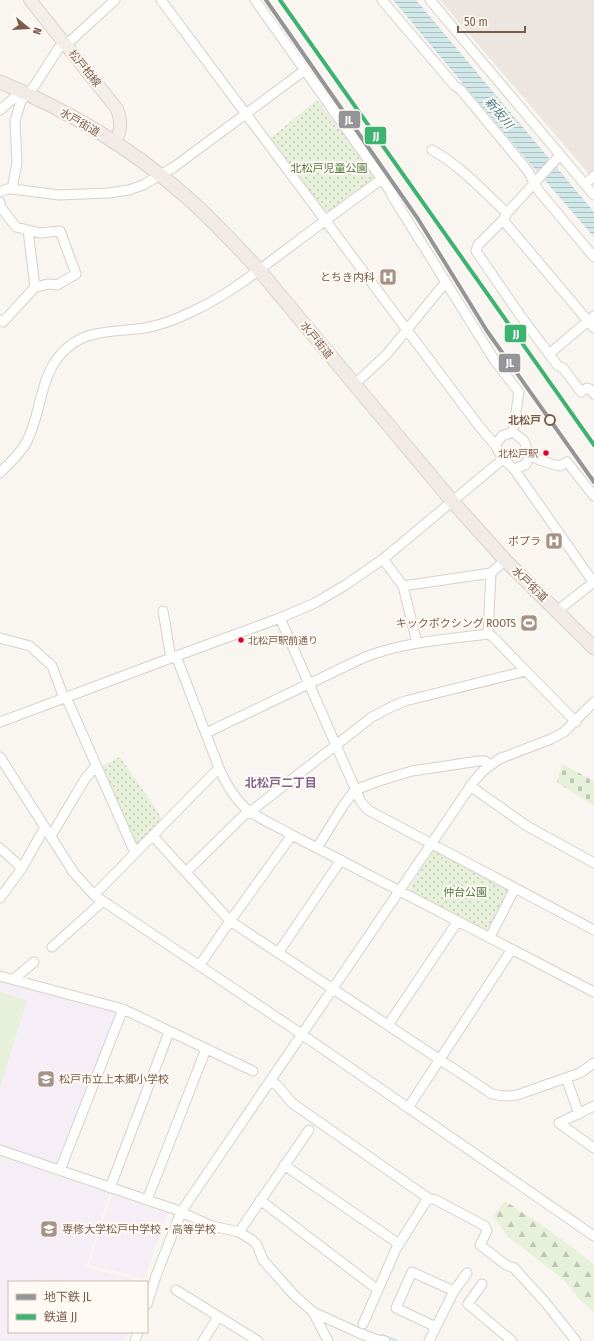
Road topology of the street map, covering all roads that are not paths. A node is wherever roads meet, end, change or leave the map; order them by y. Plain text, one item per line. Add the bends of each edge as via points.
1 (30, 0) edge
2 (115, 0) edge
3 (161, 0) edge
4 (255, 0) edge
5 (382, 0) edge
6 (430, 0) edge
7 (65, 44) junction
8 (305, 70) junction
9 (0, 82) edge
10 (24, 92) junction
11 (0, 110) edge
12 (246, 113) junction
13 (115, 143) junction
14 (432, 150) dead end
15 (560, 155) junction
16 (160, 175) junction
17 (594, 176) edge
18 (382, 179) junction
19 (534, 184) junction
20 (585, 184) junction
21 (12, 189) junction
22 (0, 192) edge
23 (594, 195) edge
24 (0, 202) edge
25 (505, 216) junction
26 (324, 220) junction
27 (28, 230) junction
28 (594, 257) edge
29 (259, 270) junction
30 (445, 284) junction
31 (35, 287) junction
32 (0, 320) edge
33 (592, 322) edge
34 (407, 330) junction
35 (549, 354) junction
36 (354, 385) junction
37 (594, 394) edge
38 (513, 432) junction
39 (495, 445) junction
40 (530, 456) junction
41 (503, 459) junction
42 (514, 469) junction
43 (0, 473) edge
44 (594, 496) edge
45 (452, 501) junction
46 (383, 559) junction
47 (504, 560) junction
48 (491, 573) junction
49 (594, 583) edge
50 (403, 586) junction
51 (163, 611) dead end
52 (558, 611) junction
53 (280, 618) junction
54 (488, 634) junction
55 (0, 638) edge
56 (417, 643) junction
57 (594, 648) edge
58 (174, 657) junction
59 (526, 672) junction
60 (308, 683) junction
61 (65, 697) junction
62 (594, 702) edge
63 (0, 722) edge
64 (576, 722) junction
65 (206, 733) junction
66 (335, 745) junction
67 (1, 762) edge
68 (490, 765) junction
69 (96, 766) junction
70 (219, 768) junction
71 (470, 786) junction
72 (355, 790) junction
73 (250, 812) junction
74 (45, 827) junction
75 (292, 835) junction
76 (51, 836) junction
77 (152, 836) junction
78 (431, 843) junction
79 (0, 848) edge
80 (317, 848) junction
81 (135, 854) junction
82 (341, 860) junction
83 (594, 863) edge
84 (22, 868) junction
85 (186, 872) junction
86 (515, 888) junction
87 (399, 890) junction
88 (94, 895) junction
89 (0, 898) edge
90 (102, 902) junction
91 (458, 921) junction
92 (230, 922) junction
93 (594, 930) edge
94 (490, 937) junction
95 (52, 947) dead end
96 (512, 949) junction
97 (278, 953) junction
98 (34, 962) dead end
99 (200, 966) junction
100 (0, 976) edge
101 (14, 979) junction
102 (333, 989) junction
103 (594, 992) edge
104 (123, 1009) junction
105 (388, 1025) junction
106 (169, 1032) junction
107 (302, 1035) junction
108 (206, 1049) junction
109 (440, 1060) junction
110 (594, 1062) edge
111 (253, 1071) dead end
112 (566, 1078) junction
113 (270, 1081) junction
114 (594, 1106) edge
115 (408, 1108) junction
116 (579, 1114) junction
117 (309, 1130) dead end
118 (594, 1148) edge
119 (0, 1150) edge
120 (284, 1165) junction
121 (60, 1170) junction
122 (110, 1188) junction
123 (428, 1198) junction
124 (147, 1200) junction
125 (260, 1200) junction
126 (181, 1212) junction
127 (239, 1232) junction
128 (594, 1236) edge
129 (399, 1244) junction
130 (467, 1273) dead end
131 (482, 1284) dead end
132 (176, 1290) dead end
133 (378, 1290) junction
134 (454, 1291) junction
135 (148, 1301) edge
136 (313, 1312) junction
137 (218, 1317) junction
138 (363, 1324) dead end
139 (436, 1327) junction
140 (509, 1340) edge
141 (203, 1341) edge
142 (258, 1341) edge
143 (328, 1341) edge
144 (385, 1341) edge
145 (428, 1341) edge
146 (576, 1341) edge

1 - 7 main road, 松戸柏線
2 - 7 street
3 - 12 street
4 - 8 street
5 - 19 street via 528,171
6 - 15 street
7 - 10 street via 58,49
7 - 13 main road, 松戸柏線 via 116,109 121,124
8 - 12 street
8 - 18 street
9 - 10 highway, 水戸街道
10 - 11 street
10 - 13 highway, 水戸街道 via 71,116
10 - 21 street via 15,121 17,163
12 - 16 street
12 - 26 street
13 - 16 highway, 水戸街道
14 - 25 street via 447,158 462,171
15 - 19 street
15 - 20 street
16 - 21 street via 129,190 108,193 59,195
16 - 29 highway, 水戸街道 via 183,193
17 - 20 street
18 - 26 street
18 - 30 street
19 - 25 street
19 - 28 street
20 - 23 street
21 - 22 street
24 - 27 street via 0,206 16,226
25 - 33 street
25 - 35 street via 478,245 476,251
26 - 29 street
26 - 34 street
27 - 31 street
27 - 31 street via 40,233 60,231 76,274 57,285
29 - 36 highway, 水戸街道
29 - 43 street via 215,300 164,324 94,334 77,340 66,348 48,372 26,444
30 - 34 street
30 - 38 street via 495,361 519,392
31 - 32 street via 3,322
33 - 35 street
34 - 36 street via 387,354
34 - 39 street
35 - 37 street via 581,392 587,388
36 - 45 highway, 水戸街道
38 - 39 street via 502,436
38 - 40 street via 524,441
39 - 41 street
40 - 42 street via 525,465
40 - 44 street via 547,464 560,466 567,462
41 - 42 street
41 - 45 street
42 - 49 street
45 - 46 street
45 - 47 highway, 水戸街道
46 - 50 street
46 - 53 street via 328,596
47 - 48 street
47 - 52 highway, 水戸街道
48 - 50 street
48 - 54 street
49 - 52 street
50 - 56 street
51 - 58 street
52 - 57 highway, 水戸街道
53 - 58 street
53 - 60 street
54 - 56 street
54 - 59 street
55 - 61 street via 30,646 52,666
56 - 60 street via 385,649
58 - 61 street
58 - 65 street
59 - 64 street
59 - 66 street via 405,701 372,717
60 - 65 street
60 - 66 street
61 - 63 street
61 - 69 street
62 - 64 street
64 - 68 street via 551,739
65 - 70 street
66 - 72 street
66 - 73 street
67 - 74 street
68 - 71 street
68 - 72 street via 485,761 479,761 412,772
69 - 76 street via 85,779
69 - 81 street
70 - 73 street via 234,796
70 - 77 street
71 - 78 street
71 - 83 street via 527,826
72 - 78 street via 368,810
72 - 80 street
73 - 75 street
73 - 85 street
74 - 76 street
74 - 84 street
75 - 80 street
75 - 92 street
76 - 88 street via 74,873
77 - 81 street
77 - 85 street
78 - 86 street
78 - 87 street
79 - 84 street
80 - 82 street
81 - 88 street
82 - 87 street
82 - 97 street
84 - 89 street
85 - 92 street
86 - 93 street
86 - 94 street
87 - 91 street
87 - 102 street
88 - 90 street
90 - 95 street
90 - 99 street
91 - 94 street
91 - 105 street
92 - 97 street
92 - 99 street
94 - 96 street
96 - 103 street
96 - 109 street
97 - 102 street
98 - 101 street
99 - 107 street
100 - 101 street
101 - 104 street
102 - 105 street
102 - 107 street
104 - 106 street
104 - 121 street
105 - 109 street
106 - 108 street
106 - 122 street
107 - 113 street
107 - 115 street
108 - 111 street
108 - 124 street
109 - 112 street via 492,1094 501,1096 518,1095
109 - 115 street
110 - 112 street via 580,1073
112 - 116 street
113 - 123 street via 277,1085 292,1103
113 - 126 street
114 - 116 street
115 - 128 street
116 - 118 street via 559,1122
117 - 120 street
119 - 121 street
120 - 125 street
120 - 129 street
121 - 122 street
122 - 124 street
123 - 129 street
123 - 146 street via 485,1226 487,1231 480,1245 514,1268
124 - 126 street
125 - 127 street
125 - 133 street
126 - 127 street via 212,1226
126 - 135 street
127 - 136 street via 252,1240 263,1260
129 - 133 street
130 - 134 street
131 - 140 street via 468,1304
132 - 137 street
133 - 138 street
134 - 139 street
134 - 139 street via 412,1272 396,1308
136 - 143 street
136 - 144 street via 359,1333
137 - 141 street
137 - 142 street
139 - 145 street

